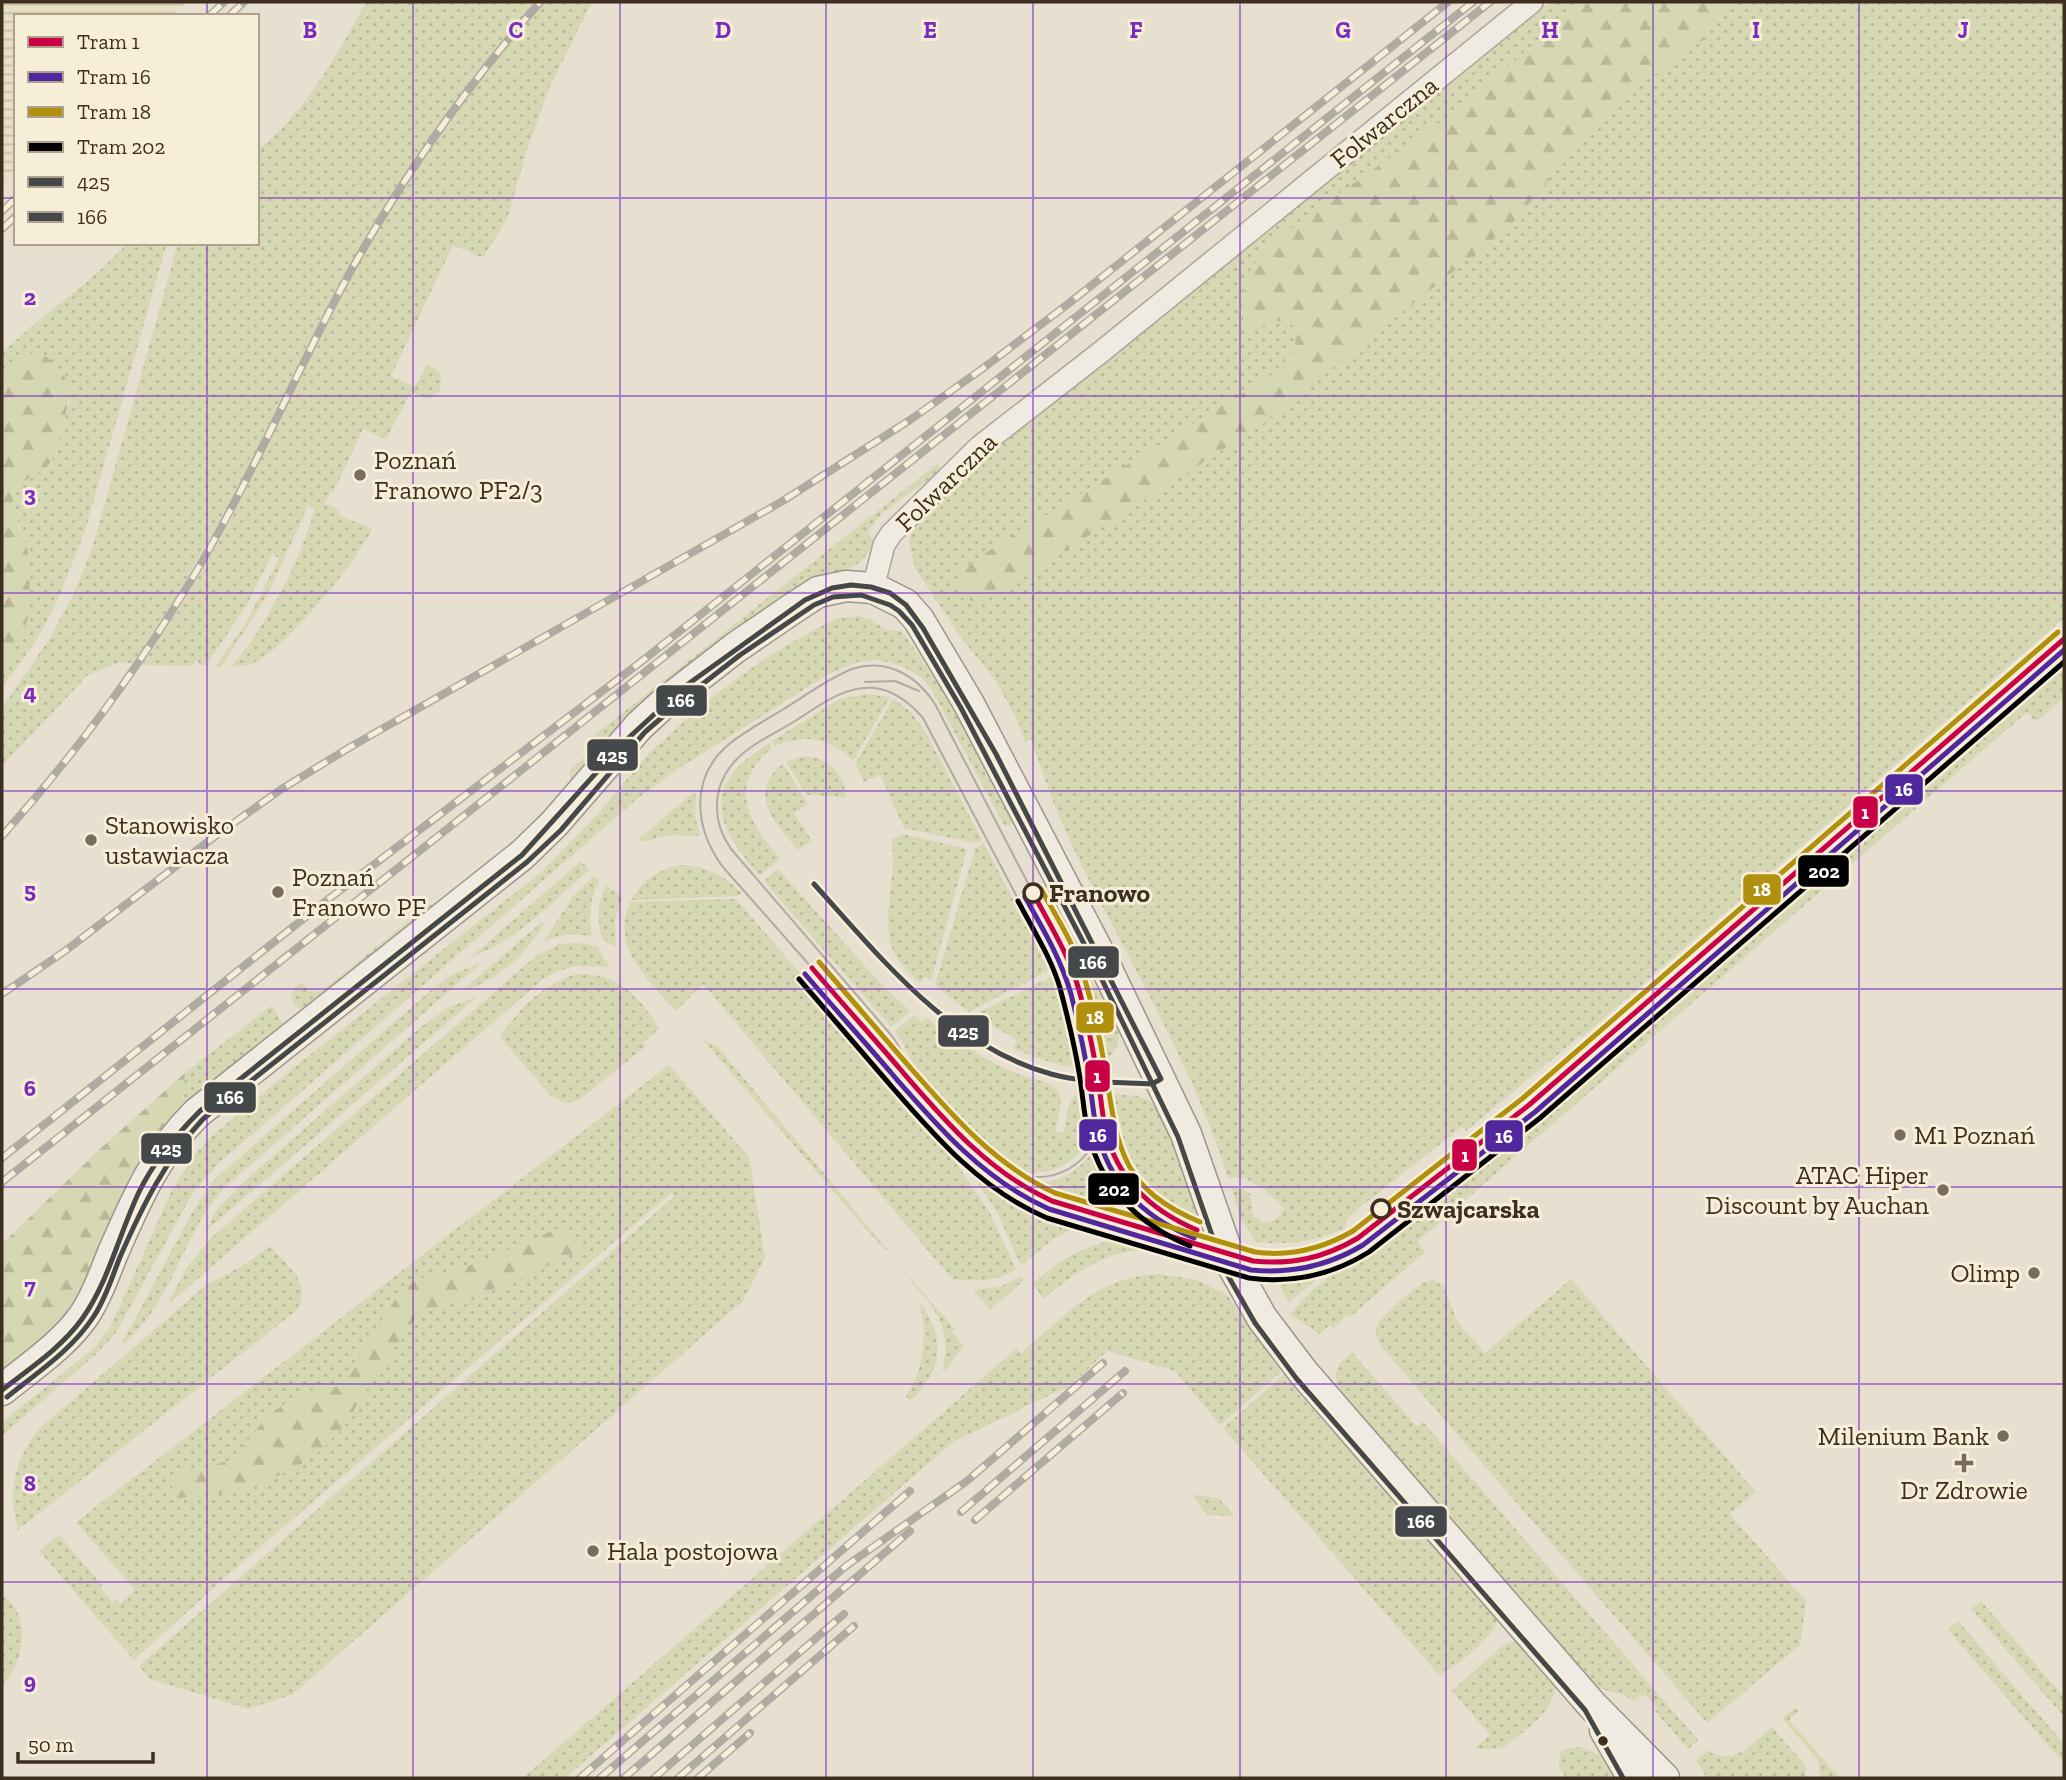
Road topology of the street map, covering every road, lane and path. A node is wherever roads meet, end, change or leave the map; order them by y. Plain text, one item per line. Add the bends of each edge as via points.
1 (1532, 2) edge
2 (873, 587) junction
3 (2, 1390) edge
4 (1592, 1705) junction
5 (1633, 1778) edge
6 (1664, 1778) edge

1 - 2 street, Folwarczna via 979,447 891,534
2 - 3 street via 846,586 818,593 676,693 639,726 516,860 197,1113 149,1175 83,1317 65,1338
2 - 4 street via 905,604 919,620 969,704 1161,1079 1186,1134 1227,1254 1262,1318 1303,1373
4 - 5 street
4 - 6 street

